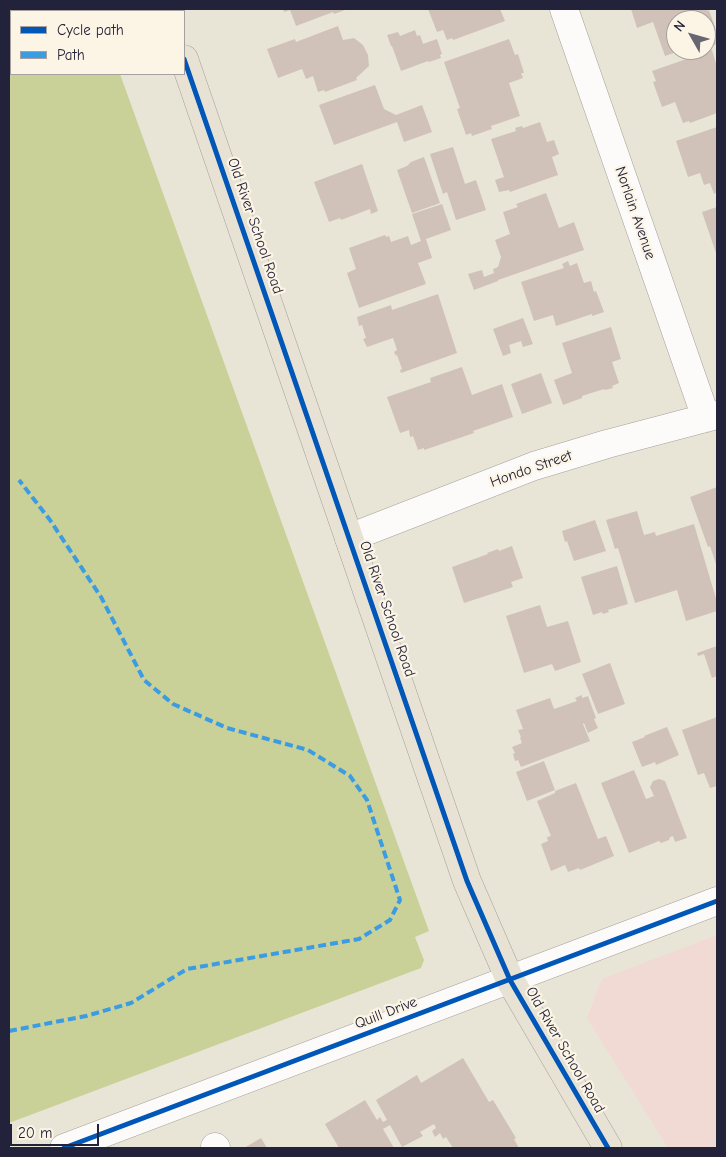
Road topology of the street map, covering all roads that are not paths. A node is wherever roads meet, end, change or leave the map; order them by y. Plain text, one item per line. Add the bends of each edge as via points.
1 (564, 9) edge
2 (185, 62) edge
3 (712, 417) edge
4 (349, 538) junction
5 (717, 901) edge
6 (510, 980) junction
7 (64, 1148) edge
8 (608, 1148) edge

1 - 3 street, Norlain Avenue
2 - 4 main road, Old River School Road
3 - 4 street, Hondo Street via 534,466
4 - 6 main road, Old River School Road via 467,881
5 - 6 street, Quill Drive
6 - 7 street, Quill Drive
6 - 8 main road, Old River School Road

